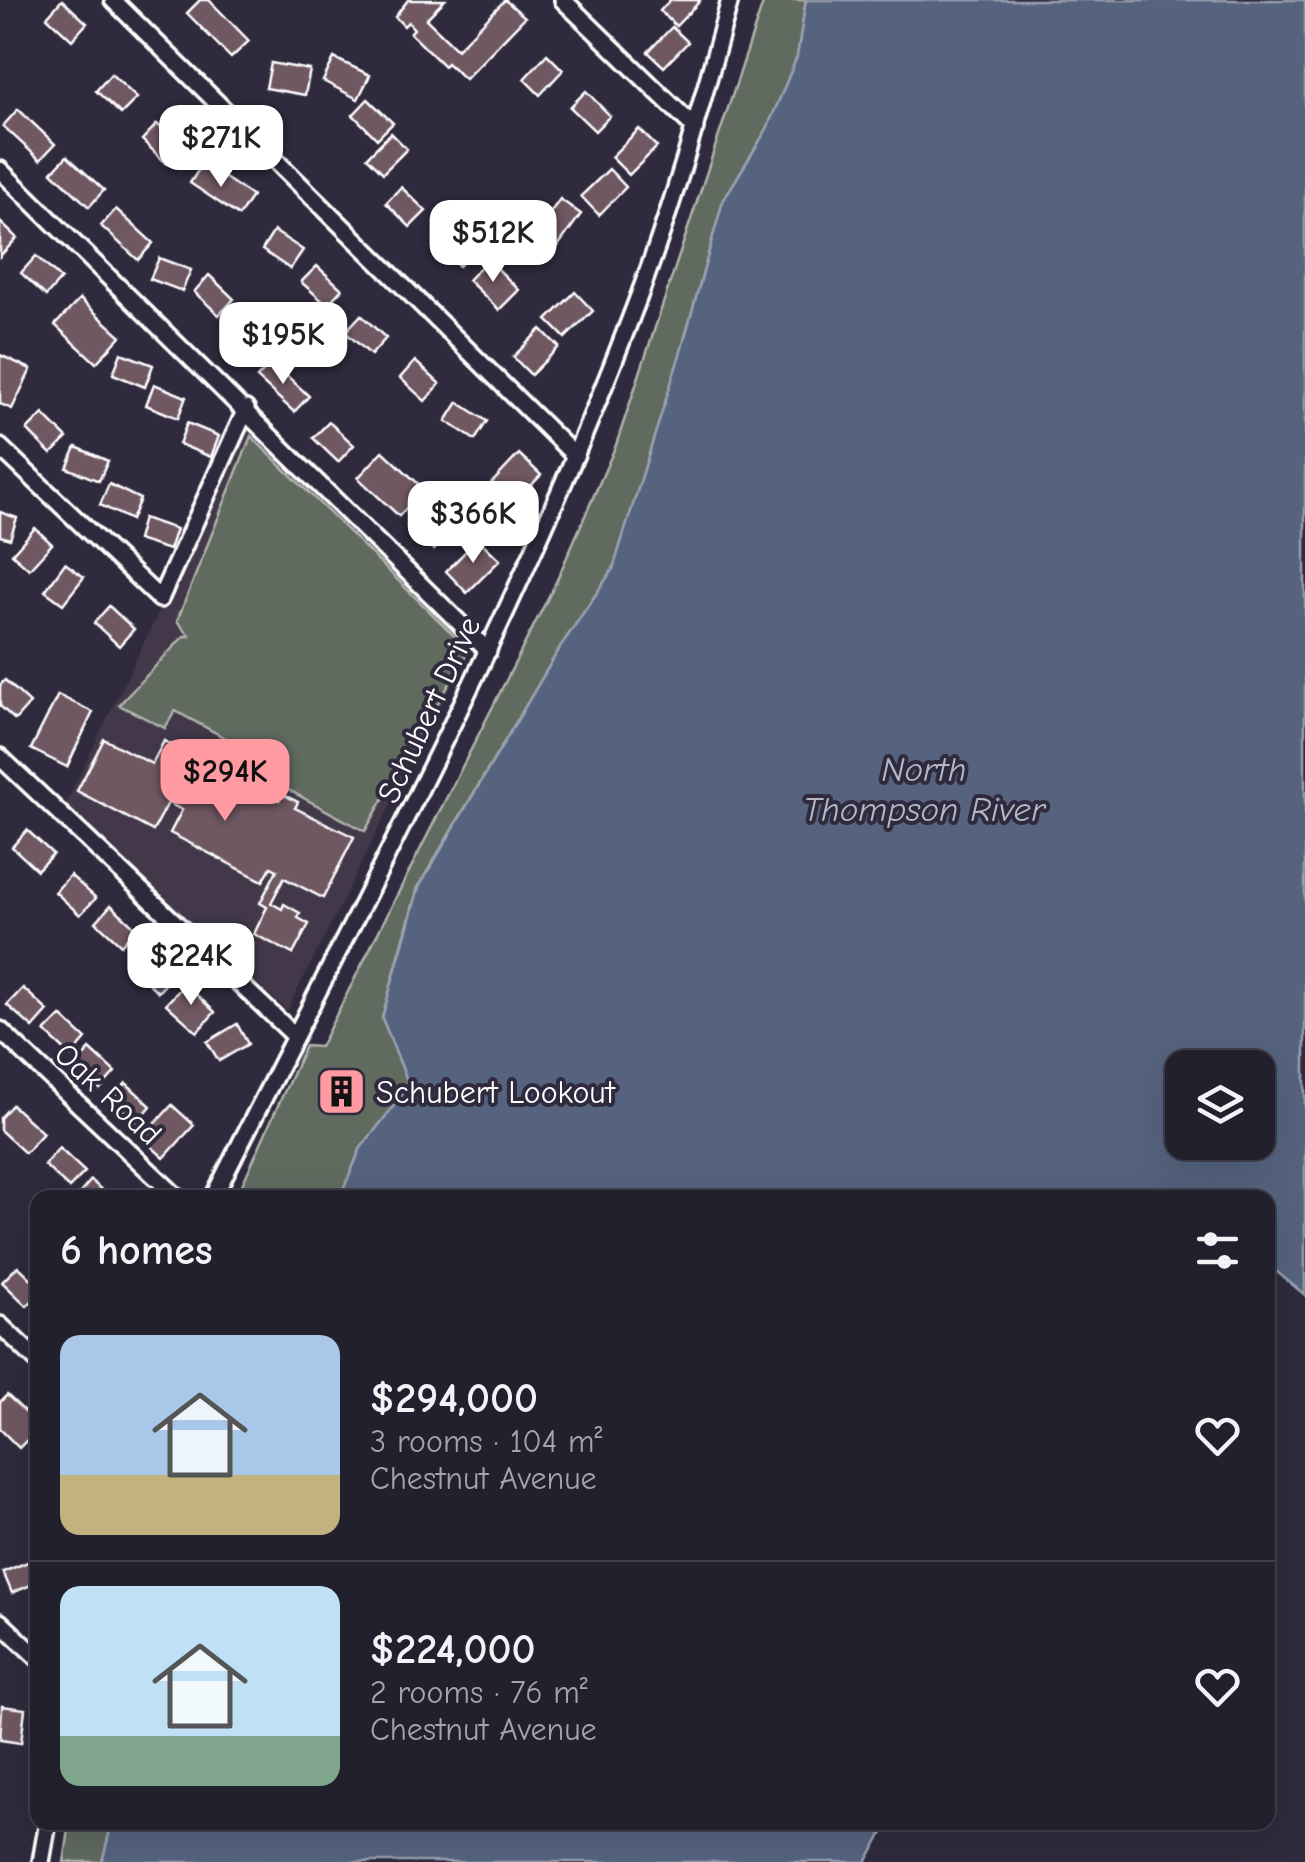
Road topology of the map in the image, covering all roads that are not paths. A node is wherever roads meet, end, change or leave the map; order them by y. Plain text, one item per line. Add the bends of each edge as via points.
1 (113, 0) edge
2 (563, 0) edge
3 (730, 0) edge
4 (695, 128) junction
5 (0, 170) edge
6 (246, 409) junction
7 (0, 447) edge
8 (575, 456) junction
9 (488, 651) junction
10 (0, 758) edge
11 (0, 1030) edge
12 (294, 1035) junction
13 (170, 1190) edge
14 (217, 1190) edge
15 (0, 1325) edge
16 (30, 1353) edge
17 (0, 1622) edge
18 (30, 1650) edge
19 (47, 1830) edge
20 (41, 1862) edge

1 - 8 street
2 - 4 street
3 - 4 street, Schubert Drive
4 - 8 street, Schubert Drive
5 - 6 street
6 - 7 street via 160,599
6 - 9 street
8 - 9 street, Schubert Drive
9 - 12 street, Schubert Drive
10 - 12 street
11 - 13 street, Oak Road
12 - 14 street, Schubert Drive
15 - 16 street
17 - 18 street
19 - 20 street

